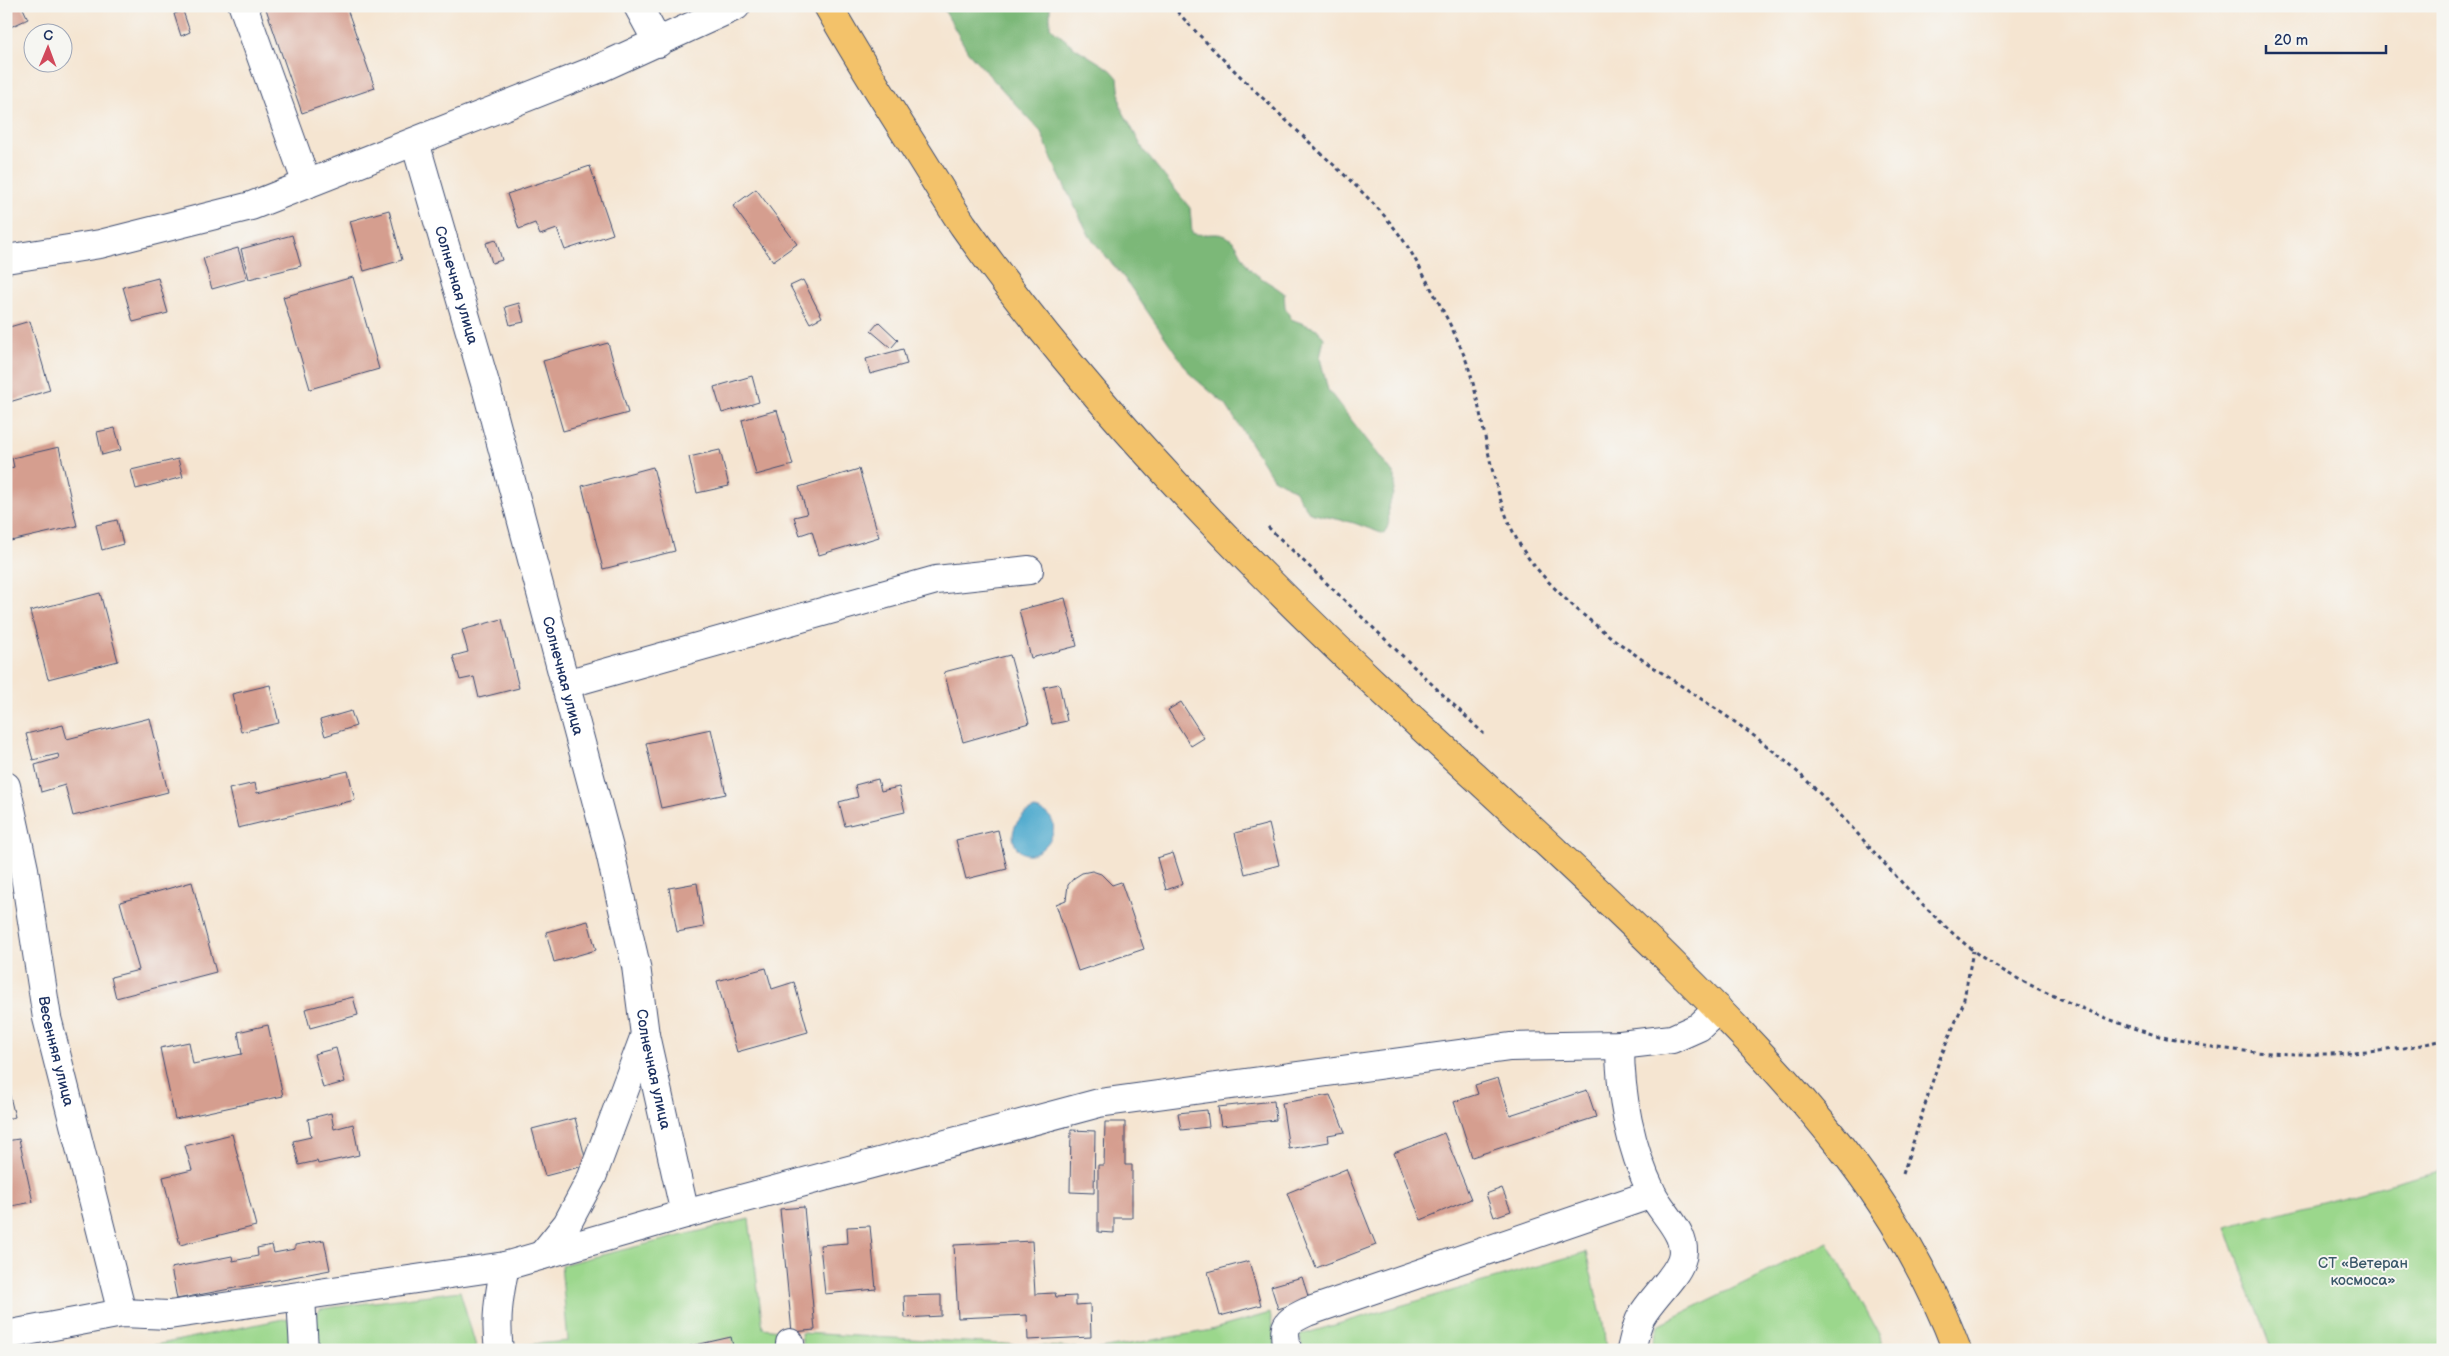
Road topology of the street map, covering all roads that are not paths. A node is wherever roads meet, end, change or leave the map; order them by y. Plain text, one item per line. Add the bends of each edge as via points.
1 (243, 6) edge
2 (638, 6) edge
3 (736, 6) edge
4 (828, 6) edge
5 (658, 43) junction
6 (415, 142) junction
7 (308, 184) junction
8 (6, 259) edge
9 (1029, 570) dead end
10 (566, 684) junction
11 (6, 786) edge
12 (1718, 1009) junction
13 (645, 1035) junction
14 (1620, 1045) junction
15 (1652, 1194) junction
16 (685, 1214) junction
17 (542, 1255) junction
18 (505, 1266) junction
19 (301, 1297) junction
20 (122, 1313) junction
21 (6, 1335) edge
22 (52, 1338) edge
23 (304, 1350) edge
24 (498, 1350) edge
25 (1287, 1350) edge
26 (1632, 1350) edge
27 (1957, 1350) edge

1 - 7 street
2 - 5 street
3 - 5 street
4 - 12 main road via 872,84 963,224 1062,356 1154,463 1271,584 1619,910
5 - 6 street
6 - 7 street
6 - 10 street, Солнечная улица via 488,392
7 - 8 street via 251,206 100,244
9 - 10 street via 936,580
10 - 13 street, Солнечная улица via 636,966
11 - 20 street, Весенняя улица via 24,869 47,1018
12 - 14 street via 1699,1027 1672,1039
12 - 27 main road via 1838,1141 1892,1217 1917,1261
13 - 16 street, Солнечная улица
13 - 17 street via 592,1177 568,1224
14 - 15 street via 1620,1078 1631,1136
14 - 16 street via 1510,1047 1099,1103
15 - 25 street via 1307,1312 1288,1321 1284,1330
15 - 26 street via 1676,1228 1683,1245 1682,1260 1641,1318
16 - 17 street
17 - 18 street
18 - 19 street
18 - 24 street via 497,1303
19 - 20 street via 168,1315
19 - 23 street
20 - 22 street
21 - 22 street

